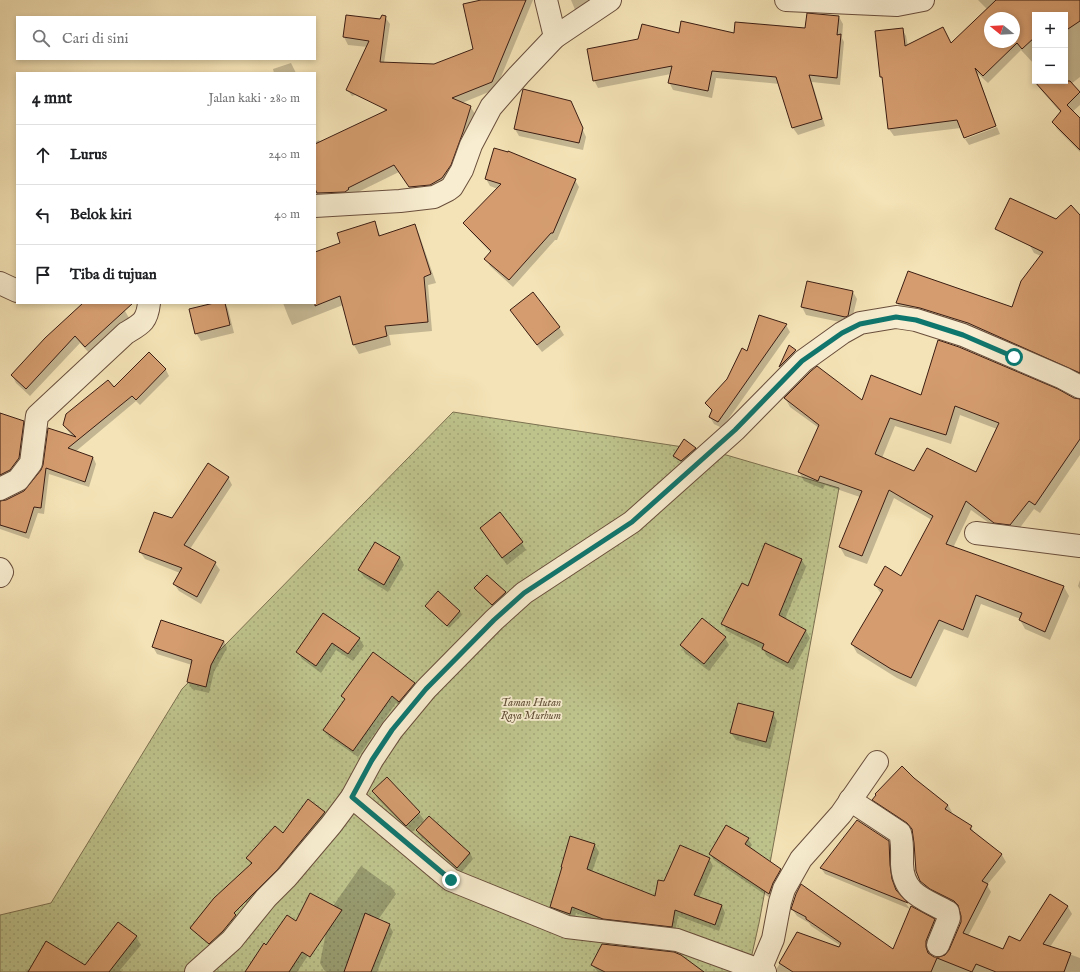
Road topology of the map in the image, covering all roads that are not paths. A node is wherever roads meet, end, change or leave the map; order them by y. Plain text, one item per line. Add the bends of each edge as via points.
1 (546, 0) edge
2 (610, 0) edge
3 (786, 0) edge
4 (923, 0) edge
5 (555, 37) junction
6 (316, 206) edge
7 (0, 283) edge
8 (16, 291) edge
9 (149, 304) edge
10 (1080, 387) edge
11 (0, 489) edge
12 (976, 533) dead end
13 (1080, 546) edge
14 (0, 569) edge
15 (0, 576) edge
16 (877, 762) dead end
17 (352, 797) junction
18 (850, 800) junction
19 (938, 944) dead end
20 (763, 971) edge
21 (196, 972) edge

1 - 5 street
2 - 5 street
3 - 4 street via 897,5
5 - 6 street via 491,107 471,145 462,170 448,190 434,197
7 - 8 street
9 - 11 street via 146,318 142,323 126,333 37,416 31,463 18,480
10 - 17 street via 963,335 916,320 896,317 878,320 860,324 842,333 802,361 735,430 632,522 524,593 494,620 426,689 392,730
12 - 13 street
14 - 15 street
16 - 18 street
17 - 20 street via 451,880 567,927 676,940
17 - 21 street via 232,940
18 - 19 street via 900,833 902,872 905,881 912,892 948,912 949,918
18 - 20 street via 802,859 784,889

